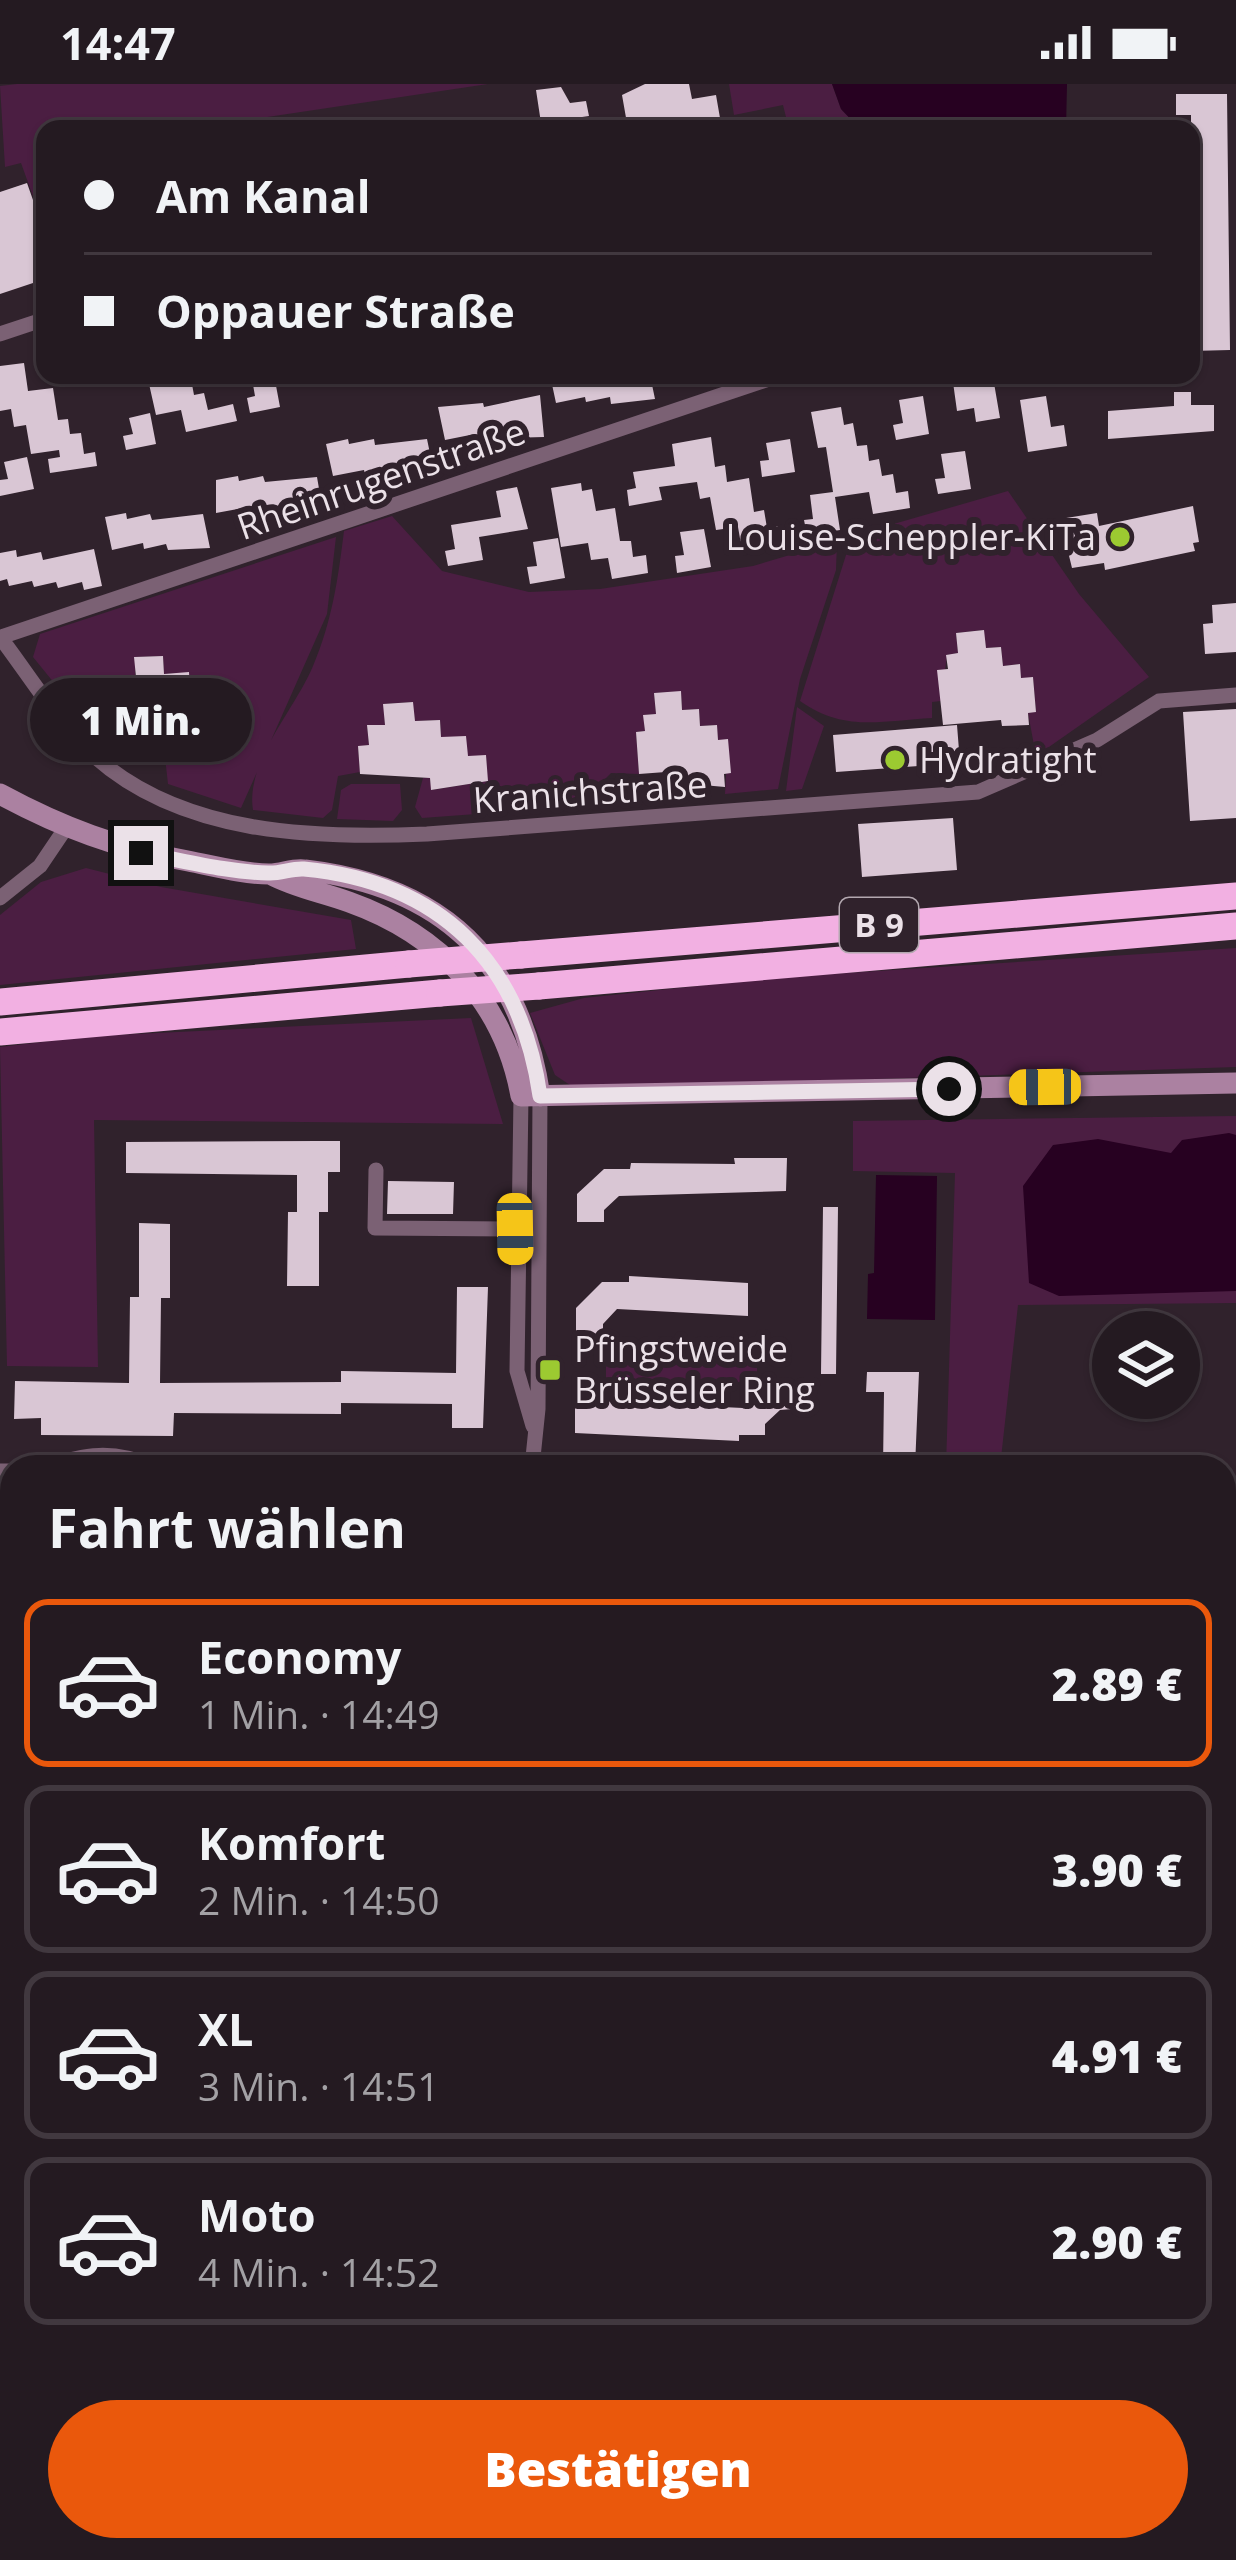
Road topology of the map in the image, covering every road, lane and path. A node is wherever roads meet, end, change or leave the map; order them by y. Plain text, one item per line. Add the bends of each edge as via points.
1 (36, 322) edge
2 (0, 334) edge
3 (754, 384) edge
4 (0, 637) edge
5 (1236, 694) edge
6 (0, 794) edge
7 (65, 829) junction
8 (270, 874) junction
9 (1236, 896) edge
10 (0, 898) edge
11 (1236, 926) edge
12 (0, 1002) edge
13 (0, 1032) edge
14 (1236, 1083) edge
15 (530, 1096) junction
16 (376, 1170) dead end
17 (515, 1229) junction
18 (536, 1229) junction
19 (533, 1426) junction
20 (82, 1455) edge
21 (128, 1455) edge
22 (532, 1455) edge

1 - 2 street
3 - 4 street, Rheinrugenstraße
4 - 5 street, Kranichstraße via 92,754 134,784 208,817 340,836 978,792 1097,740 1159,701
6 - 7 street
7 - 8 street via 141,853
7 - 10 street via 40,866
8 - 15 street via 390,920 429,944 473,983
8 - 15 street via 300,868 399,894 469,940 506,981 522,1015
9 - 12 highway, B 9, bridge
11 - 13 highway, B 9, bridge
14 - 15 street
15 - 17 street
15 - 18 street
16 - 17 street via 375,1228
17 - 18 street
17 - 19 street via 518,1371
18 - 19 street
19 - 22 street
20 - 21 street

